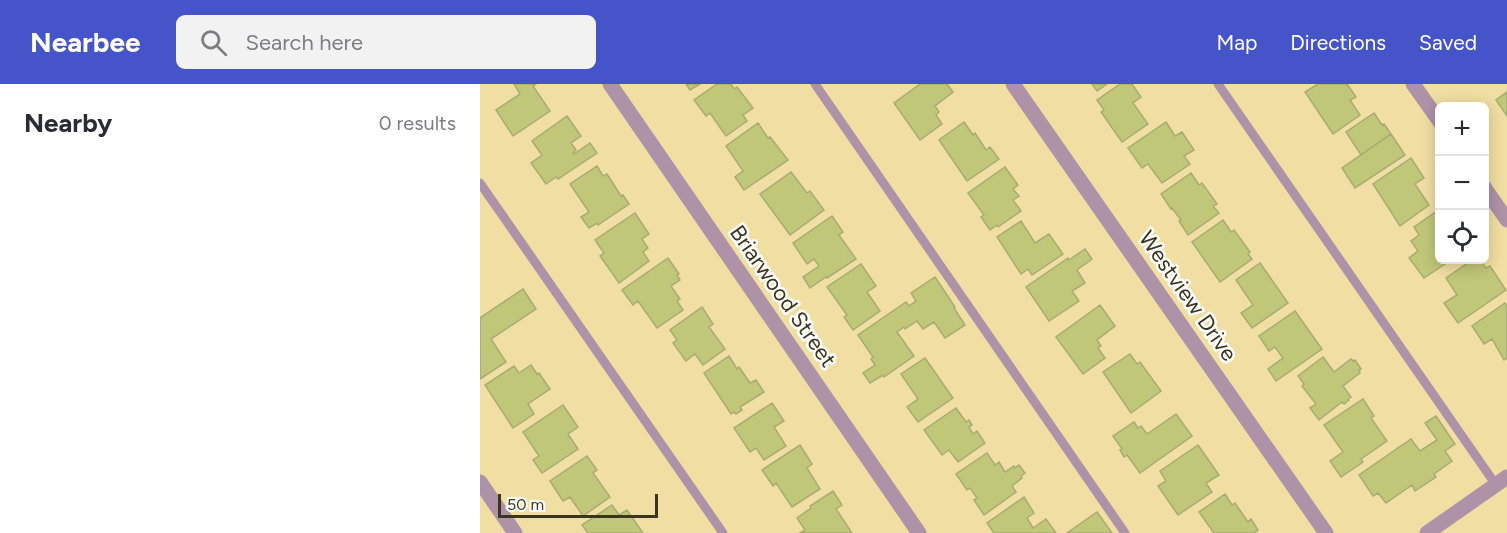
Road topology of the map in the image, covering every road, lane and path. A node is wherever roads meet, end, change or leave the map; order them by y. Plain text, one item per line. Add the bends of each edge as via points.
1 (610, 84) edge
2 (815, 84) edge
3 (1013, 84) edge
4 (1218, 84) edge
5 (1413, 84) edge
6 (1435, 115) edge
7 (480, 183) edge
8 (1489, 193) edge
9 (1507, 220) edge
10 (1502, 481) edge
11 (480, 482) edge
12 (515, 533) edge
13 (723, 533) edge
14 (919, 533) edge
15 (1125, 533) edge
16 (1326, 533) edge
17 (1427, 533) edge

1 - 14 street, Briarwood Street
2 - 15 lane
3 - 16 street, Westview Drive
4 - 10 lane
5 - 6 street
7 - 13 lane
8 - 9 street
10 - 17 street
11 - 12 street

